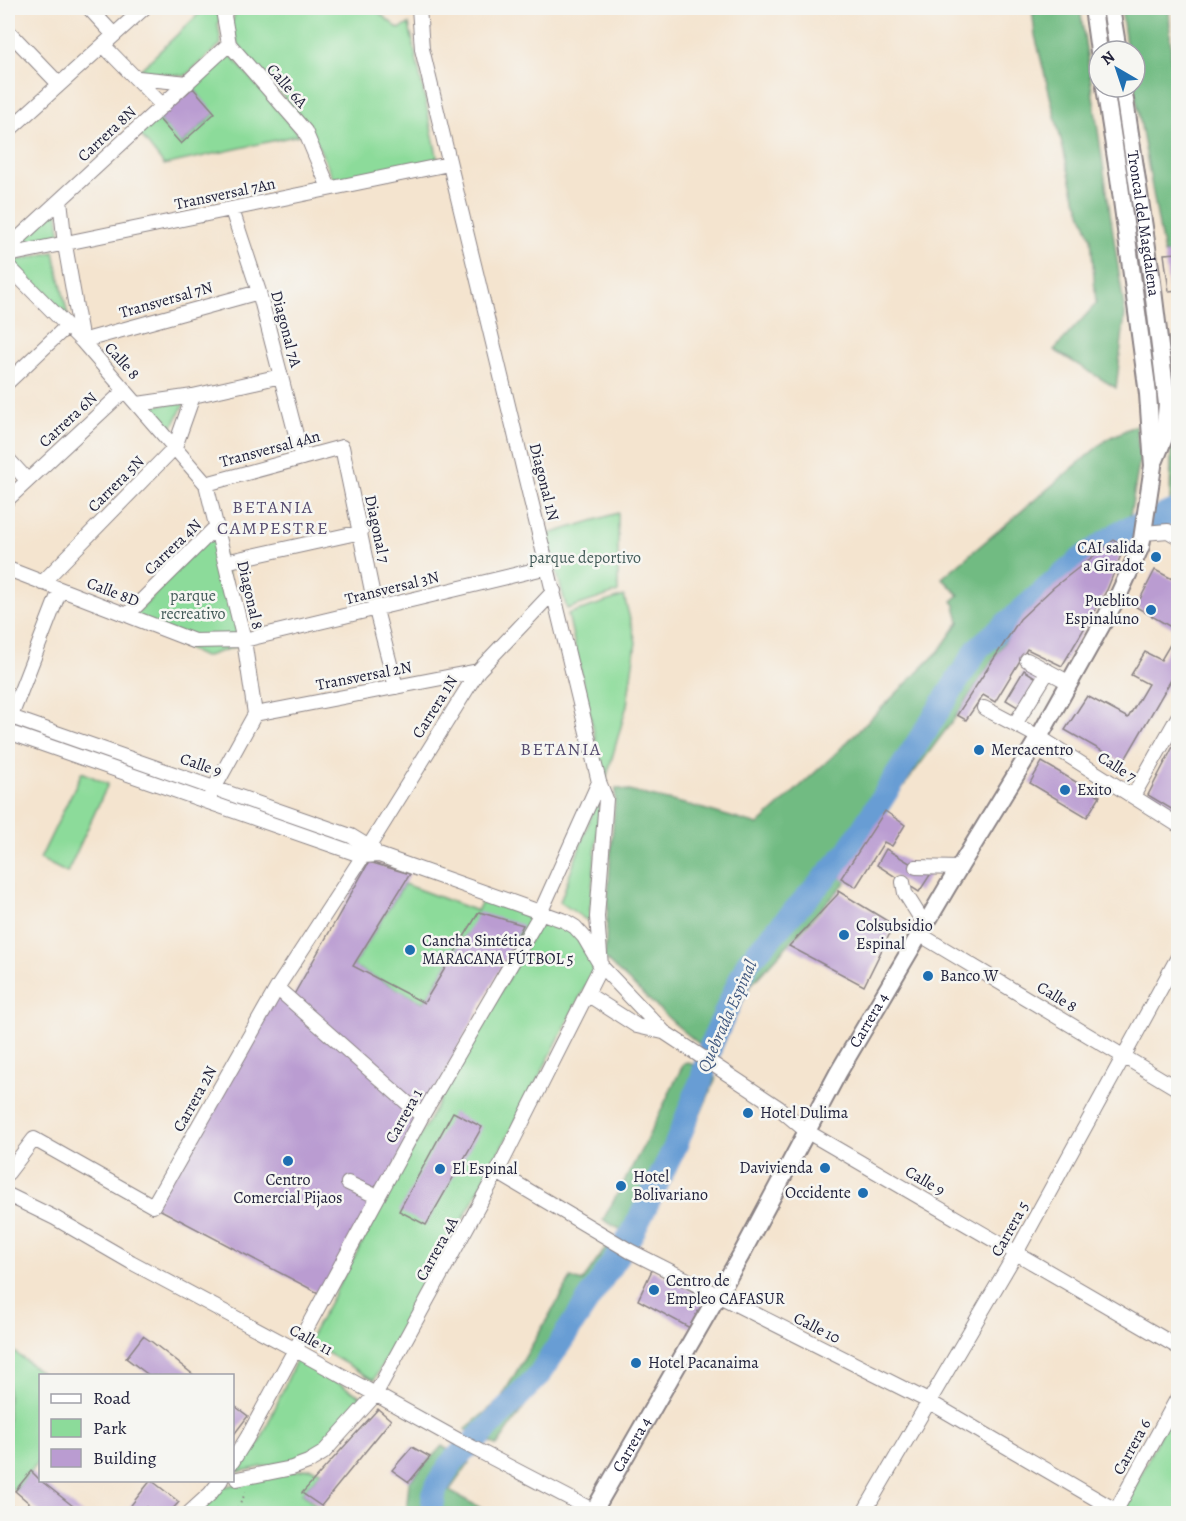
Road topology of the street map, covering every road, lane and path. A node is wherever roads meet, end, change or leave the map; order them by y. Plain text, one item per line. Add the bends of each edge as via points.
1 (89, 8) edge
2 (144, 8) edge
3 (226, 8) edge
4 (419, 8) edge
5 (1093, 8) edge
6 (1111, 8) edge
7 (8, 31) edge
8 (114, 34) junction
9 (1098, 39) edge
10 (1116, 39) edge
11 (103, 45) junction
12 (230, 45) junction
13 (138, 78) junction
14 (188, 83) junction
15 (59, 84) junction
16 (1107, 99) edge
17 (1125, 99) edge
18 (163, 106) junction
19 (1127, 112) junction
20 (1110, 116) junction
21 (8, 131) edge
22 (449, 164) junction
23 (328, 188) junction
24 (60, 200) junction
25 (232, 210) junction
26 (65, 244) junction
27 (8, 248) edge
28 (8, 255) edge
29 (8, 266) edge
30 (259, 291) junction
31 (67, 326) junction
32 (82, 341) junction
33 (281, 376) junction
34 (8, 382) edge
35 (125, 390) junction
36 (193, 396) junction
37 (138, 404) junction
38 (175, 447) junction
39 (342, 447) joint
40 (302, 458) junction
41 (8, 459) edge
42 (1153, 467) junction
43 (27, 480) junction
44 (206, 484) junction
45 (8, 499) edge
46 (216, 527) junction
47 (1175, 530) edge
48 (1144, 531) junction
49 (361, 532) junction
50 (225, 562) junction
51 (548, 567) junction
52 (8, 569) edge
53 (42, 583) junction
54 (60, 590) junction
55 (554, 591) junction
56 (376, 610) junction
57 (127, 615) junction
58 (244, 640) junction
59 (1027, 660) dead end
60 (478, 671) junction
61 (1048, 671) junction
62 (1070, 683) junction
63 (396, 687) junction
64 (984, 708) dead end
65 (255, 714) junction
66 (1179, 717) edge
67 (9, 720) edge
68 (1015, 724) junction
69 (8, 732) edge
70 (1039, 738) junction
71 (599, 782) junction
72 (214, 787) junction
73 (1133, 796) junction
74 (207, 800) junction
75 (1179, 825) edge
76 (366, 850) junction
77 (916, 867) dead end
78 (959, 868) junction
79 (903, 882) dead end
80 (540, 911) junction
81 (922, 930) junction
82 (1179, 957) edge
83 (601, 966) junction
84 (277, 988) junction
85 (587, 994) junction
86 (663, 1032) junction
87 (1124, 1056) junction
88 (1179, 1089) edge
89 (422, 1116) junction
90 (806, 1131) junction
91 (497, 1172) junction
92 (8, 1173) edge
93 (348, 1183) dead end
94 (8, 1195) edge
95 (378, 1197) junction
96 (1016, 1253) junction
97 (717, 1295) junction
98 (1179, 1347) edge
99 (294, 1349) junction
100 (375, 1395) junction
101 (1179, 1397) edge
102 (928, 1401) junction
103 (234, 1459) edge
104 (254, 1476) junction
105 (237, 1479) dead end
106 (219, 1482) edge
107 (595, 1512) edge
108 (1117, 1512) edge
109 (188, 1514) edge
110 (235, 1514) edge
111 (863, 1514) edge

1 - 8 street
2 - 8 street
3 - 12 street, Calle 6A
4 - 22 street, Diagonal 1N via 422,50
5 - 9 main road
6 - 10 main road
7 - 15 street
8 - 11 street
11 - 13 street
11 - 15 street
12 - 14 street, Carrera 8N
12 - 23 street, Calle 6A via 305,131
13 - 14 street
13 - 18 street
14 - 18 street, Carrera 8N
15 - 21 street
16 - 20 main road, Troncal del Magdalena
17 - 19 main road, Troncal del Magdalena
18 - 24 street, Carrera 8N
19 - 20 main road
19 - 42 main road, Troncal del Magdalena via 1167,404 1164,438
20 - 42 main road, Troncal del Magdalena via 1143,357
22 - 23 street, Transversal 7An
22 - 51 street, Diagonal 1N
23 - 25 street, Transversal 7An
24 - 26 street
24 - 27 street, Carrera 8N
25 - 26 street, Transversal 7An
25 - 30 street, Diagonal 7A
26 - 28 street, Transversal 7An
26 - 32 street
29 - 31 street, Calle 8
30 - 32 street, Transversal 7N
30 - 33 street, Diagonal 7A
31 - 32 street, Calle 8
31 - 34 street
32 - 35 street, Calle 8
33 - 36 street
33 - 40 street, Diagonal 7A
35 - 37 street, Calle 8
35 - 43 street, Carrera 6N
36 - 37 street
36 - 38 street, Carrera 5N
37 - 38 street, Calle 8
38 - 44 street, Calle 8
38 - 53 street, Carrera 5N
39 - 40 street, Transversal 4An
39 - 49 street, Diagonal 7
40 - 44 street, Transversal 4An
41 - 43 street
42 - 48 main road, Troncal del Magdalena
43 - 45 street, Carrera 6N
44 - 46 street, Diagonal 8
46 - 50 street, Diagonal 8
46 - 57 street, Carrera 4N
47 - 48 street
48 - 62 main road, Carrera 4 via 1132,568
49 - 50 street
49 - 56 street, Diagonal 7
50 - 58 street, Diagonal 8
51 - 55 street, Diagonal 1N
51 - 56 street, Transversal 3N
52 - 53 street, Calle 8D
53 - 54 street, Calle 8D
54 - 57 street, Calle 8D
54 - 67 street
55 - 60 street, Carrera 1N
55 - 71 street, Diagonal 1N
56 - 58 street, Transversal 3N
56 - 63 street, Diagonal 7
57 - 58 street, Calle 8D via 194,641
58 - 65 street, Diagonal 8
59 - 61 street
60 - 63 street, Transversal 2N
60 - 76 street, Carrera 1N
61 - 62 street
61 - 68 street
62 - 70 main road, Carrera 4
63 - 65 street, Transversal 2N
64 - 68 street, Calle 7
65 - 72 street
66 - 73 street
67 - 72 street, Calle 9
68 - 70 street, Calle 7
69 - 74 street, Calle 9
70 - 73 street, Calle 7
70 - 78 main road, Carrera 4
71 - 80 street, Carrera 1
71 - 83 street, Diagonal 1N via 606,799 597,917
72 - 74 street
72 - 76 street, Calle 9 via 351,836
73 - 75 street, Calle 7
74 - 76 street, Calle 9
76 - 80 street, Calle 9
76 - 84 street, Carrera 2N
77 - 78 street
78 - 81 main road, Carrera 4
79 - 81 street
80 - 83 street, Calle 9 via 575,927
80 - 89 street, Carrera 1
81 - 87 street, Calle 8
81 - 90 main road, Carrera 4
82 - 87 street, Carrera 5
83 - 85 street, Carrera 4A
83 - 86 street, Calle 9
84 - 89 street
84 - 92 street, Carrera 2N via 153,1206 34,1139
85 - 86 street, Calle 9 via 637,1026
85 - 91 street, Carrera 4A
86 - 90 street, Calle 9 via 779,1108
87 - 88 street, Calle 8
87 - 96 street, Carrera 5
89 - 95 street, Carrera 1
90 - 96 street, Calle 9
90 - 97 main road, Carrera 4
91 - 97 street, Calle 10 via 610,1240
91 - 100 street, Carrera 4A
93 - 95 street
94 - 99 street, Calle 11
95 - 99 street, Carrera 1
96 - 98 street, Calle 9
96 - 102 street, Carrera 5
97 - 102 street, Calle 10
97 - 107 main road, Carrera 4
99 - 100 street, Calle 11
99 - 103 street, Carrera 1
100 - 104 street, Carrera 4A via 323,1454 292,1468
100 - 107 street, Calle 11
101 - 108 street, Carrera 6
102 - 108 street, Calle 10
102 - 111 street, Carrera 5
104 - 105 street, Carrera 4A
104 - 110 path
106 - 109 street

